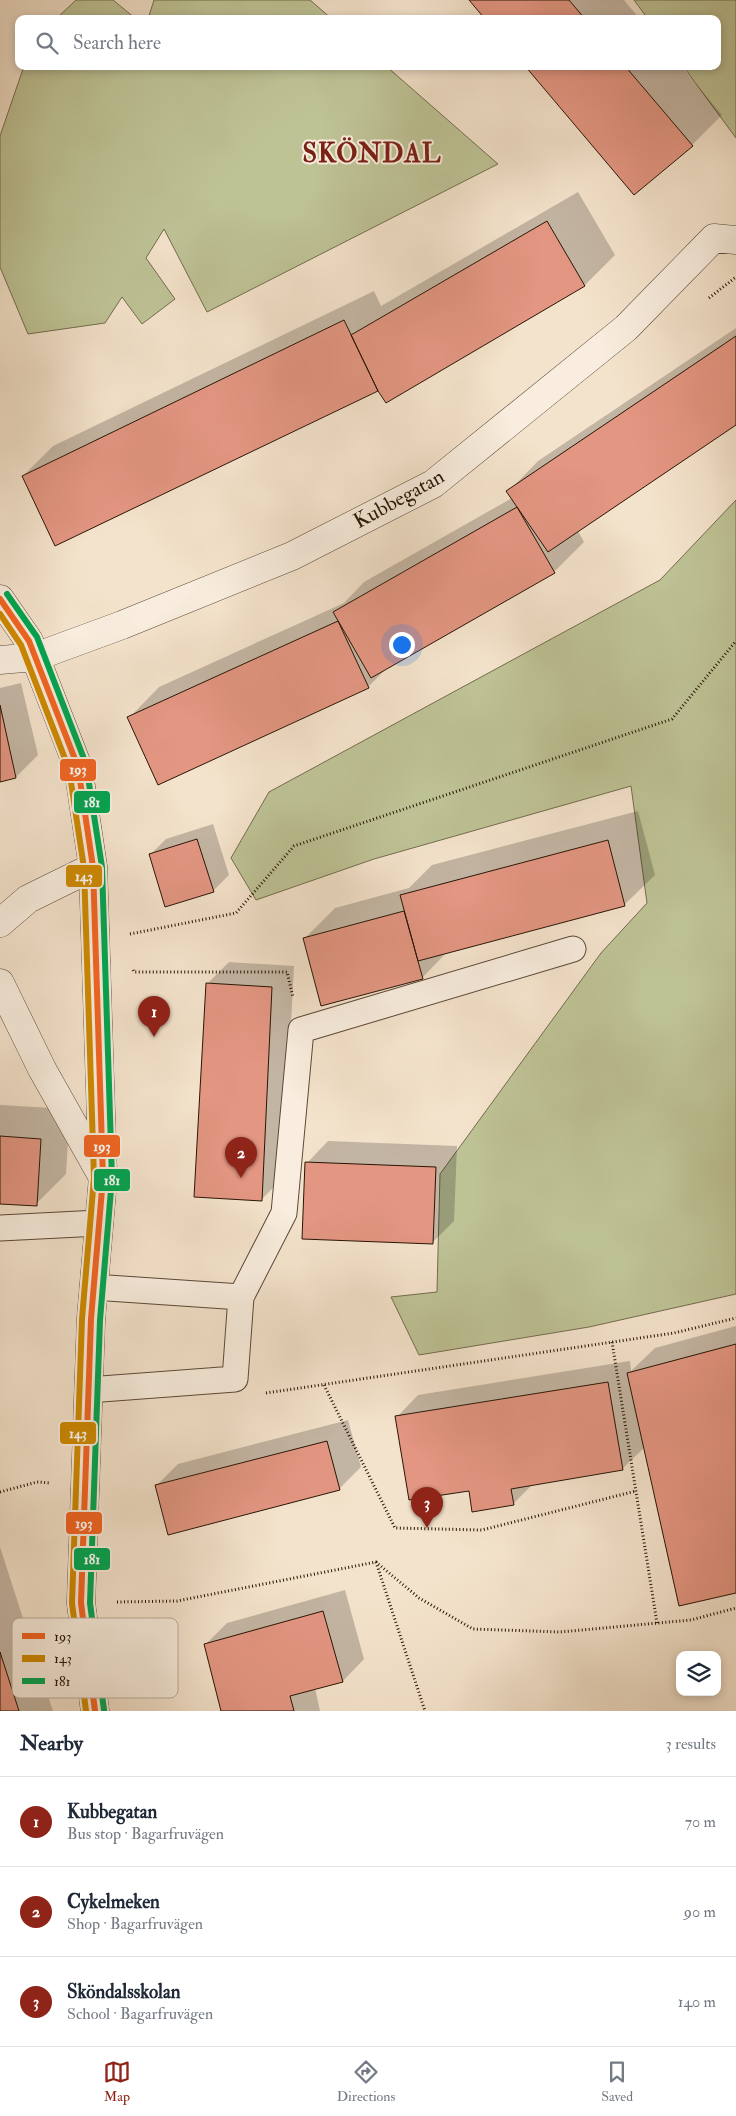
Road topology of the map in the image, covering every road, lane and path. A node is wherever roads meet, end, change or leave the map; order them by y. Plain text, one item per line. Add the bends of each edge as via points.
1 (736, 240) edge
2 (736, 277) edge
3 (704, 302) dead end
4 (0, 599) edge
5 (736, 641) edge
6 (35, 658) junction
7 (0, 660) edge
8 (93, 868) junction
9 (0, 923) edge
10 (129, 925) dead end
11 (131, 934) junction
12 (95, 942) junction
13 (131, 944) dead end
14 (573, 948) dead end
15 (133, 963) dead end
16 (0, 983) edge
17 (301, 1030) junction
18 (103, 1178) junction
19 (100, 1223) junction
20 (0, 1228) edge
21 (93, 1287) junction
22 (241, 1297) junction
23 (736, 1318) edge
24 (612, 1342) junction
25 (324, 1385) junction
26 (88, 1390) junction
27 (265, 1394) dead end
28 (84, 1486) junction
29 (636, 1491) junction
30 (0, 1492) edge
31 (376, 1562) junction
32 (81, 1603) junction
33 (736, 1608) edge
34 (83, 1618) edge
35 (657, 1623) junction
36 (93, 1698) edge
37 (95, 1711) edge
38 (425, 1711) edge

1 - 6 street, Kubbegatan via 714,238 626,328 433,484 292,556
2 - 3 path
4 - 6 street via 29,641
5 - 11 path via 672,719 294,846 236,913
6 - 7 street, Kubbegatan
6 - 8 street via 78,767
8 - 9 street via 28,900
8 - 12 street
10 - 11 path
11 - 12 path
11 - 13 path
12 - 18 street
14 - 17 lane
15 - 17 path via 134,972 287,972
16 - 18 street via 42,1069
17 - 22 lane via 284,1213
18 - 19 street
19 - 20 lane
19 - 21 street
21 - 22 lane
21 - 26 street
22 - 26 lane via 235,1379
23 - 24 path via 674,1333
24 - 25 path
24 - 29 path
25 - 27 path
25 - 29 path via 395,1528 482,1530
26 - 28 street
28 - 30 path via 37,1482
28 - 32 street
29 - 35 path
31 - 32 path via 177,1601
31 - 35 path via 419,1598 472,1629 560,1632
31 - 38 path
32 - 34 street
33 - 35 path via 691,1620
36 - 37 street

